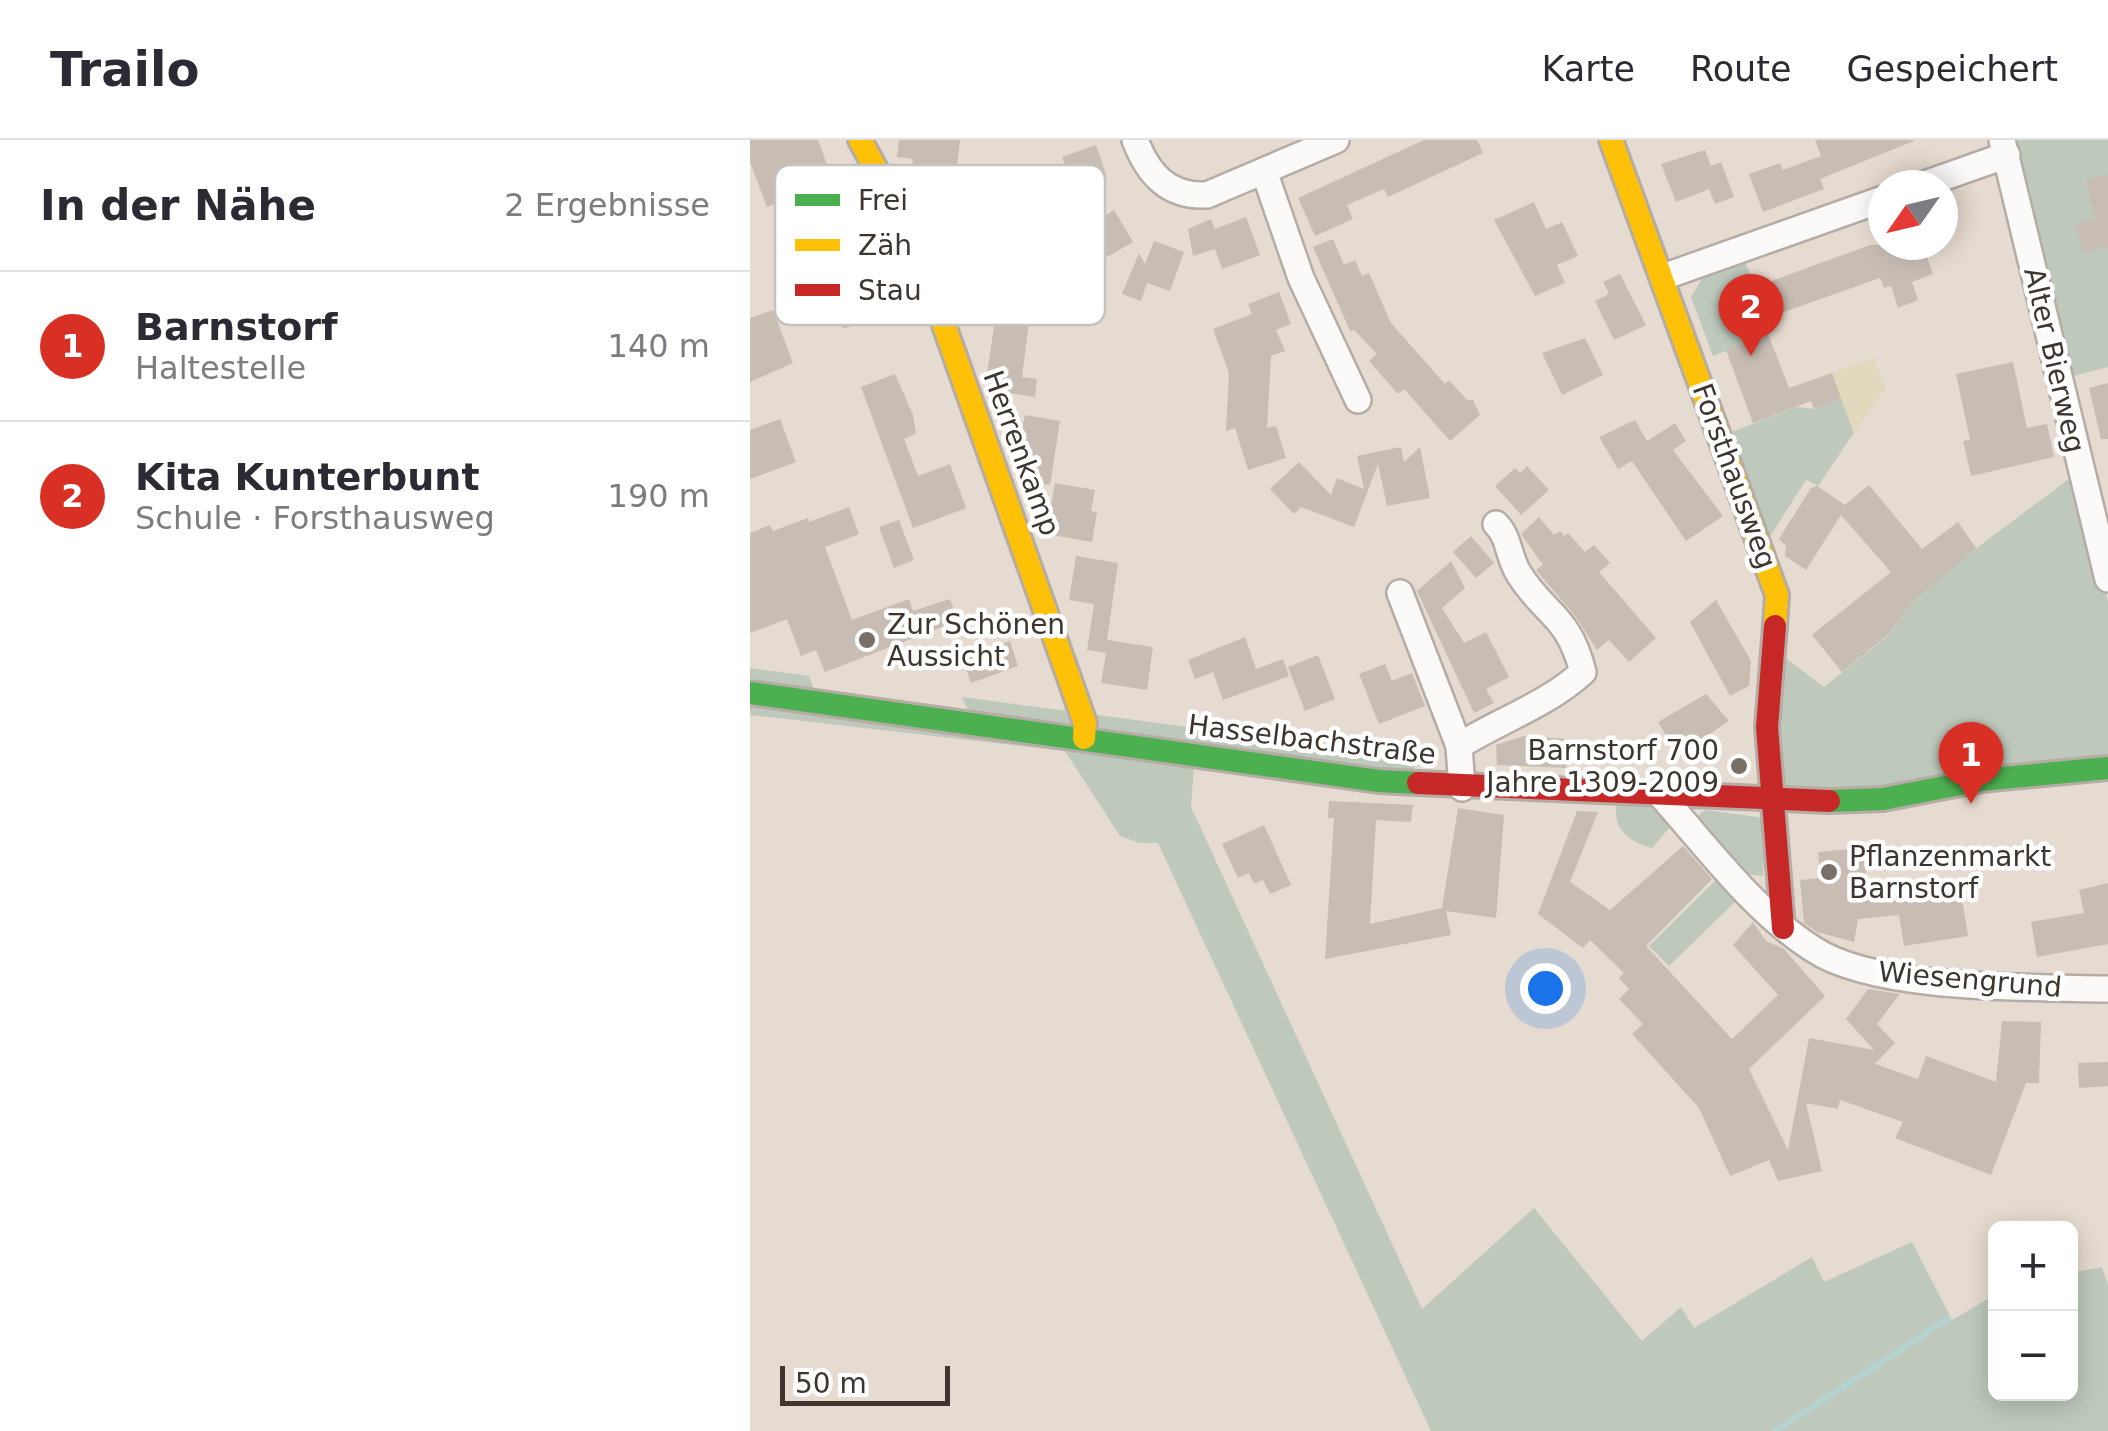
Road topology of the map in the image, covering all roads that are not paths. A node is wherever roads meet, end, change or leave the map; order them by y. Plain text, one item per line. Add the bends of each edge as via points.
1 (860, 140) edge
2 (1135, 140) edge
3 (1336, 140) edge
4 (1611, 140) edge
5 (2005, 148) edge
6 (874, 165) edge
7 (1956, 170) edge
8 (1264, 171) junction
9 (1868, 204) edge
10 (1662, 276) junction
11 (944, 325) edge
12 (1358, 400) dead end
13 (1496, 524) dead end
14 (2108, 580) edge
15 (1400, 593) dead end
16 (750, 692) edge
17 (1084, 738) junction
18 (1459, 746) junction
19 (2108, 768) edge
20 (1462, 788) junction
21 (1656, 791) junction
22 (1773, 800) junction
23 (1783, 928) junction
24 (2108, 989) edge

1 - 6 street, Herrenkamp
2 - 8 street via 1152,174 1187,196
3 - 8 street
4 - 10 street, Forsthausweg
5 - 7 street
5 - 14 street, Alter Bierweg
8 - 12 street via 1301,278
9 - 10 street
10 - 22 street, Forsthausweg via 1777,595 1767,727
11 - 17 street, Herrenkamp via 1086,722
13 - 18 street via 1518,572 1574,636 1582,672 1557,696
15 - 18 street
16 - 17 street, Hasselbachstraße
17 - 20 street, Hasselbachstraße
18 - 20 street
19 - 22 street, Hasselbachstraße via 1981,780 1883,799
20 - 21 street, Hasselbachstraße
21 - 22 street, Hasselbachstraße
21 - 23 street, Wiesengrund
22 - 23 street
23 - 24 street, Wiesengrund via 1841,963 1896,976

